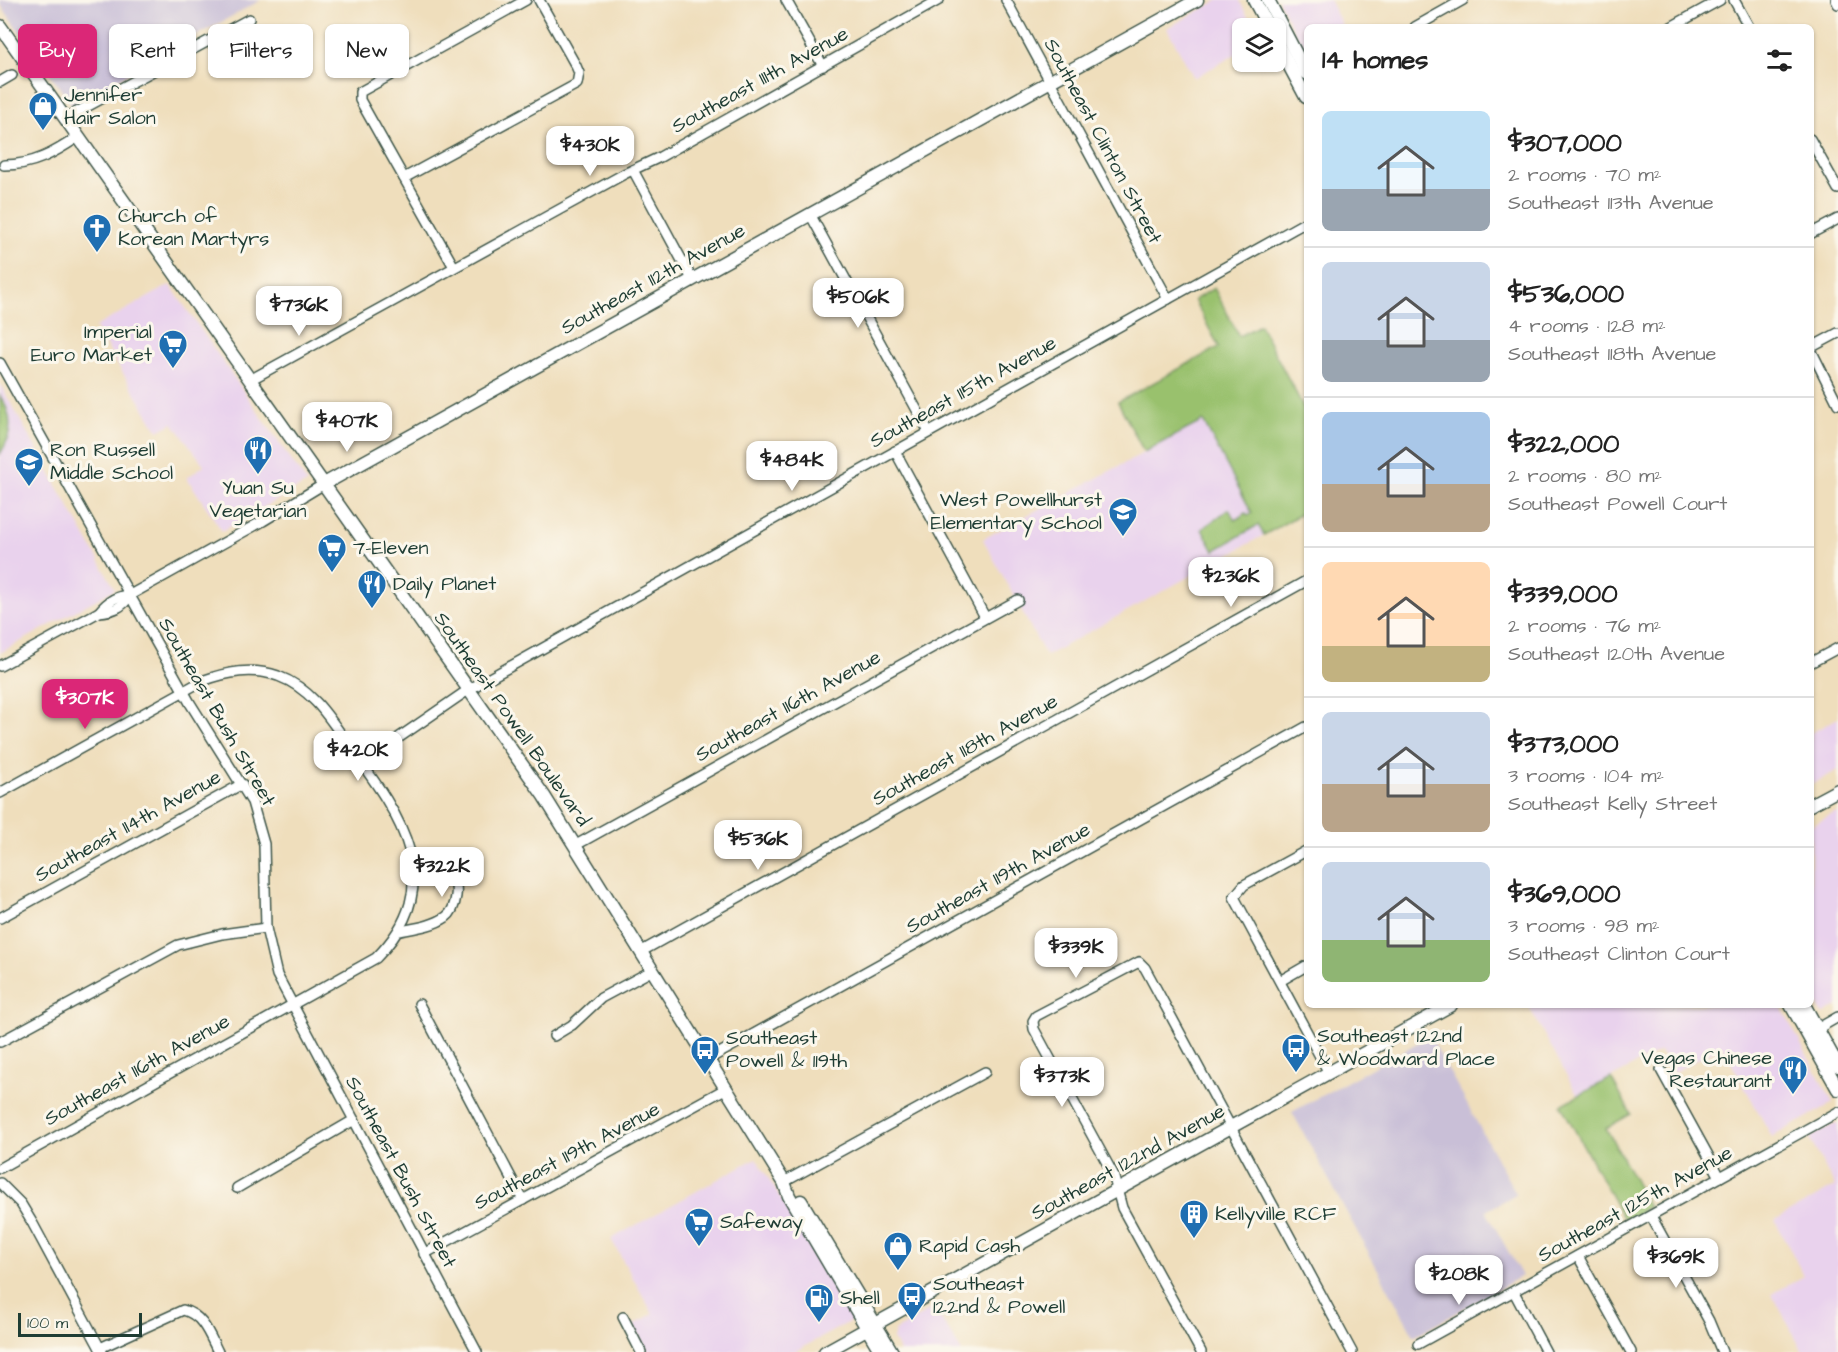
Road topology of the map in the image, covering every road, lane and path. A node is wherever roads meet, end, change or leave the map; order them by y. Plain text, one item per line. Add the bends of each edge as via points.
1 (526, 0) edge
2 (539, 0) edge
3 (786, 0) edge
4 (939, 0) edge
5 (1006, 0) edge
6 (1197, 0) edge
7 (1254, 0) edge
8 (1268, 0) edge
9 (1463, 0) edge
10 (1720, 0) edge
11 (1734, 0) edge
12 (1264, 18) edge
13 (249, 19) dead end
14 (1420, 24) edge
15 (1676, 24) edge
16 (1747, 24) edge
17 (0, 26) edge
18 (1286, 60) edge
19 (823, 66) junction
20 (1304, 69) edge
21 (12, 75) dead end
22 (1050, 81) junction
23 (0, 82) edge
24 (1304, 93) edge
25 (67, 121) junction
26 (78, 137) junction
27 (1814, 146) edge
28 (4, 165) dead end
29 (633, 170) junction
30 (404, 178) junction
31 (1838, 189) edge
32 (810, 214) junction
33 (1838, 219) edge
34 (1304, 223) edge
35 (1814, 232) edge
36 (454, 267) junction
37 (692, 279) junction
38 (1168, 299) junction
39 (1838, 333) edge
40 (1814, 346) edge
41 (1814, 356) edge
42 (0, 363) edge
43 (250, 380) junction
44 (1838, 404) edge
45 (929, 432) junction
46 (895, 451) junction
47 (324, 484) junction
48 (1304, 583) edge
49 (129, 595) junction
50 (1018, 600) dead end
51 (985, 617) junction
52 (1838, 648) edge
53 (1814, 661) edge
54 (0, 666) edge
55 (468, 690) junction
56 (184, 692) junction
57 (1304, 729) edge
58 (362, 763) junction
59 (242, 784) junction
60 (1838, 790) edge
61 (0, 793) edge
62 (1814, 803) edge
63 (576, 845) junction
64 (1304, 852) edge
65 (412, 855) junction
66 (0, 918) edge
67 (266, 928) junction
68 (400, 931) junction
69 (642, 951) junction
70 (1304, 967) edge
71 (653, 970) junction
72 (1280, 981) junction
73 (419, 1004) dead end
74 (292, 1005) junction
75 (1446, 1008) edge
76 (1793, 1008) edge
77 (1806, 1008) edge
78 (1838, 1017) edge
79 (1800, 1022) junction
80 (1817, 1029) junction
81 (554, 1036) dead end
82 (0, 1042) edge
83 (707, 1060) junction
84 (1838, 1066) edge
85 (1662, 1070) dead end
86 (985, 1072) dead end
87 (1329, 1072) junction
88 (725, 1089) junction
89 (1838, 1089) edge
90 (1838, 1112) edge
91 (354, 1120) junction
92 (1230, 1128) junction
93 (0, 1167) edge
94 (1720, 1177) junction
95 (784, 1182) junction
96 (0, 1183) edge
97 (237, 1188) dead end
98 (1117, 1190) junction
99 (523, 1200) junction
100 (1651, 1216) junction
101 (424, 1254) junction
102 (1578, 1256) junction
103 (1514, 1292) junction
104 (623, 1317) dead end
105 (871, 1327) junction
106 (1418, 1344) dead end
107 (101, 1350) edge
108 (218, 1352) edge
109 (477, 1352) edge
110 (641, 1352) edge
111 (825, 1352) edge
112 (881, 1352) edge
113 (892, 1352) edge
114 (1201, 1352) edge
115 (1352, 1352) edge
116 (1546, 1352) edge
117 (1631, 1352) edge
118 (1722, 1352) edge

1 - 30 street via 360,92 360,100
2 - 30 street via 576,66 579,80 573,87
3 - 19 street
4 - 19 street, Southeast 111th Avenue
5 - 22 street, Southeast Clinton Street
6 - 22 main road, Southeast 112th Avenue
7 - 12 main road
8 - 20 main road
9 - 14 street
10 - 15 street
11 - 16 street
13 - 25 street
17 - 25 main road, Southeast Powell Boulevard
18 - 24 main road
19 - 29 street, Southeast 111th Avenue
21 - 23 street
22 - 32 main road, Southeast 112th Avenue
22 - 38 street, Southeast Clinton Street
25 - 26 main road, Southeast Powell Boulevard
26 - 28 street via 34,162
26 - 43 main road, Southeast Powell Boulevard
27 - 31 street
29 - 36 street, Southeast 111th Avenue
29 - 37 street
30 - 36 street
32 - 37 main road, Southeast 112th Avenue
32 - 45 street
33 - 35 street
34 - 38 street, Southeast 115th Avenue
36 - 43 street, Southeast 111th Avenue
37 - 47 main road, Southeast 112th Avenue
38 - 45 street, Southeast 115th Avenue
39 - 40 street
41 - 44 street
42 - 49 street, Southeast Bush Street
43 - 47 main road, Southeast Powell Boulevard
45 - 46 street, Southeast 115th Avenue
46 - 51 street
46 - 55 street, Southeast 115th Avenue
47 - 49 street, Southeast 112th Avenue
47 - 55 main road, Southeast Powell Boulevard
48 - 69 street, Southeast 118th Avenue
49 - 54 street, Southeast 112th Avenue via 125,604 99,612
49 - 56 street, Southeast Bush Street
50 - 51 street, Southeast 116th Avenue
51 - 63 street, Southeast 116th Avenue
52 - 53 street
55 - 58 street, Southeast 115th Avenue
55 - 63 main road, Southeast Powell Boulevard
56 - 58 street via 202,681 239,671 278,676 318,703
56 - 59 street, Southeast Bush Street
56 - 61 street
57 - 83 street, Southeast 119th Avenue
58 - 65 street via 399,819
59 - 66 street, Southeast 114th Avenue
59 - 67 street, Southeast Bush Street via 255,810 264,844
60 - 62 main road
63 - 69 main road, Southeast Powell Boulevard
64 - 72 street via 1244,885 1234,897
65 - 68 street via 412,898
65 - 68 street via 443,866 454,879 457,893 454,907 445,918
67 - 74 street, Southeast Bush Street via 273,965
67 - 82 street via 178,945
68 - 74 street, Southeast 116th Avenue via 368,964
69 - 71 main road, Southeast Powell Boulevard
70 - 72 street
71 - 81 street via 601,998
71 - 83 main road, Southeast Powell Boulevard
72 - 87 street
73 - 99 street
74 - 91 street, Southeast Bush Street
74 - 93 street, Southeast 116th Avenue
75 - 87 main road, Southeast 122nd Avenue
76 - 79 main road
77 - 80 main road
78 - 80 street
79 - 80 main road
79 - 89 main road
80 - 84 main road
83 - 88 main road, Southeast Powell Boulevard
85 - 94 street
86 - 95 street
87 - 92 main road, Southeast 122nd Avenue
88 - 95 main road, Southeast Powell Boulevard
88 - 99 street, Southeast 119th Avenue
90 - 94 street, Southeast 125th Avenue
91 - 97 street
91 - 101 street, Southeast Bush Street
92 - 98 main road, Southeast 122nd Avenue
92 - 98 street via 1139,962 1036,1016 1034,1029 1113,1174
92 - 115 street
94 - 100 street, Southeast 125th Avenue
95 - 105 main road, Southeast Powell Boulevard
96 - 107 street via 21,1204
98 - 105 main road, Southeast 122nd Avenue
98 - 114 street via 1122,1208
99 - 101 street, Southeast 119th Avenue
100 - 102 street, Southeast 125th Avenue
100 - 118 street
101 - 109 street, Southeast Bush Street
102 - 103 street, Southeast 125th Avenue
102 - 117 street
103 - 106 street, Southeast 125th Avenue
103 - 116 street
104 - 110 street
105 - 111 main road, Southeast 122nd Avenue
105 - 112 main road, Southeast Powell Boulevard
105 - 113 main road, Southeast Powell Boulevard
107 - 108 street via 183,1310 200,1318

